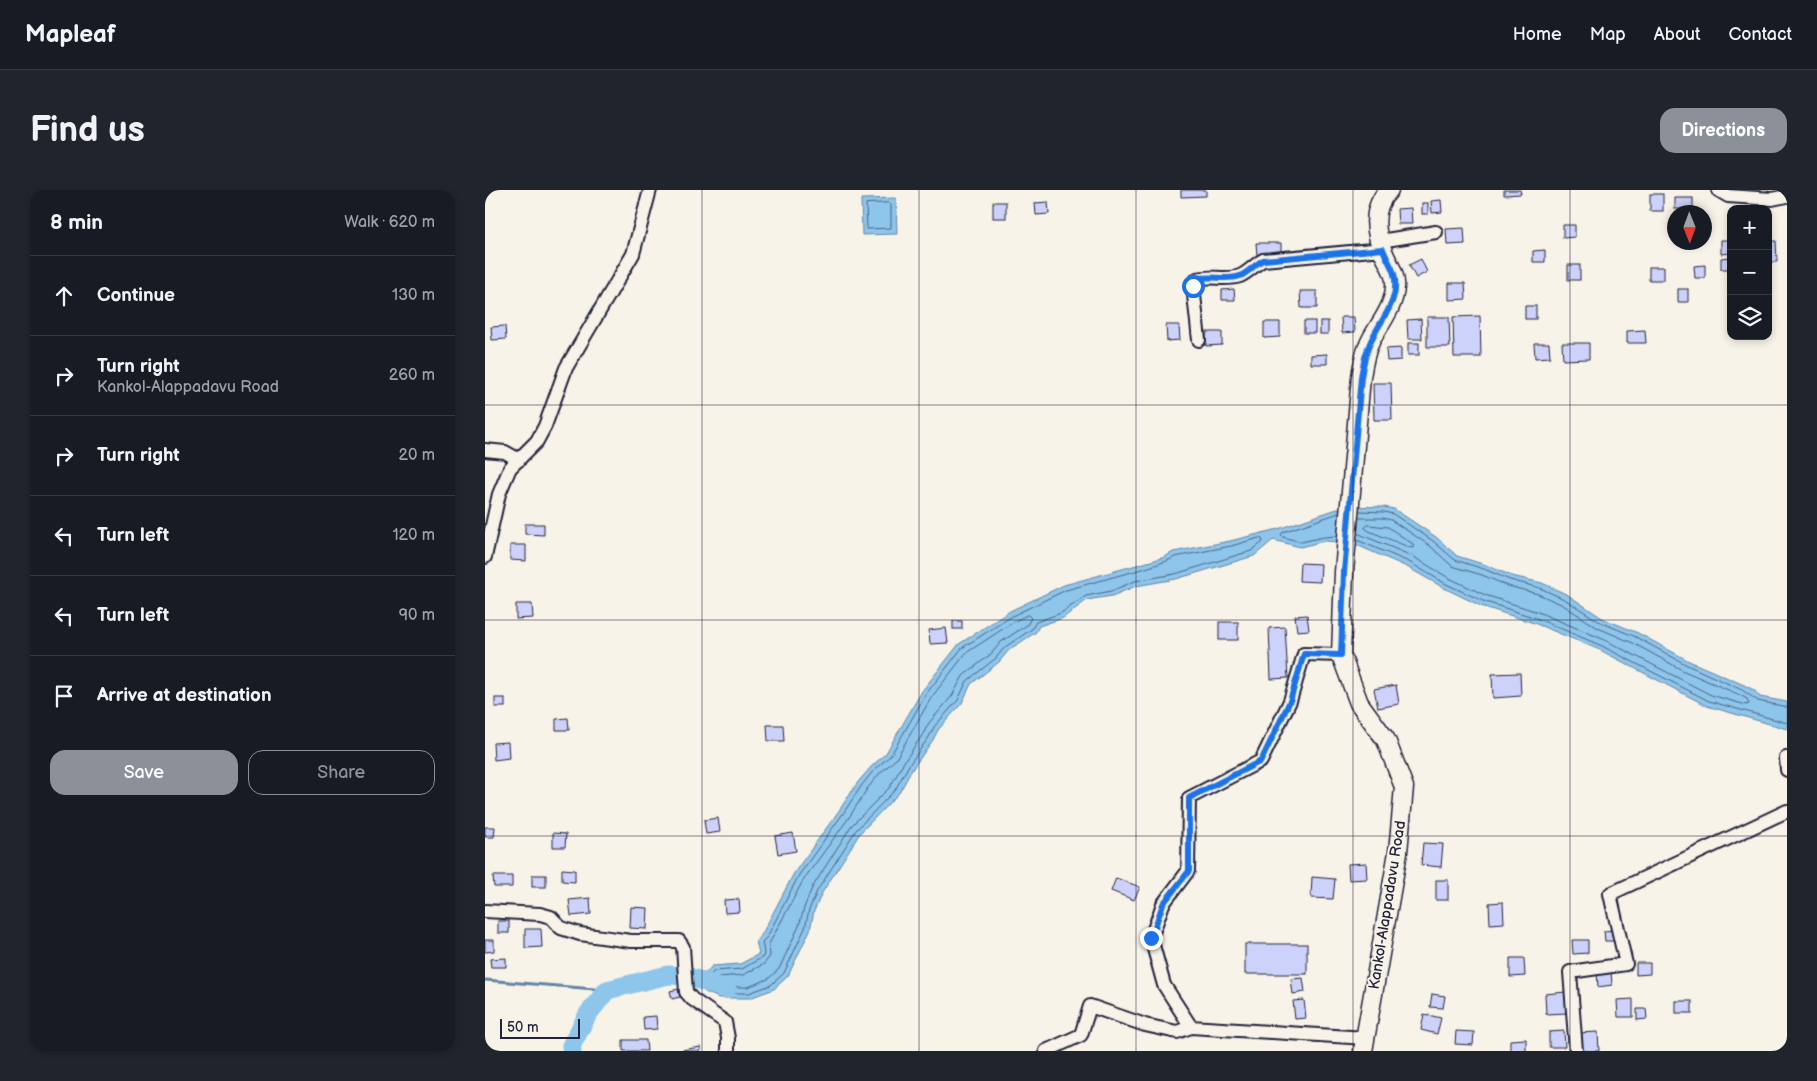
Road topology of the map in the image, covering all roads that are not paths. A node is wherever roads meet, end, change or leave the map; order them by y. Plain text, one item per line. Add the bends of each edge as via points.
1 (650, 190) edge
2 (1389, 190) edge
3 (1717, 190) edge
4 (1787, 196) edge
5 (1436, 232) dead end
6 (1381, 245) junction
7 (1199, 340) dead end
8 (485, 450) edge
9 (519, 460) junction
10 (485, 557) edge
11 (1341, 655) junction
12 (1787, 811) edge
13 (485, 911) edge
14 (1191, 1026) junction
15 (1365, 1044) edge
16 (728, 1051) edge
17 (1046, 1051) edge
18 (1577, 1051) edge

1 - 9 street via 633,254 566,368 537,441
2 - 6 main road, Kankol-Alappadavu Road via 1376,211
3 - 4 street via 1728,196 1772,199
5 - 6 street
6 - 7 street via 1263,260 1239,276 1197,279 1193,286
6 - 11 main road, Kankol-Alappadavu Road via 1394,274 1395,288 1386,315 1365,356 1361,377 1344,572
8 - 9 street via 505,452
9 - 10 street via 510,468 499,494
11 - 14 street via 1304,654 1290,701 1261,761 1189,798 1189,871 1163,904 1151,938 1165,985
11 - 15 main road, Kankol-Alappadavu Road via 1359,703 1386,740 1404,787 1399,852
12 - 18 street via 1610,894 1626,964 1570,972
13 - 16 street via 540,914 551,917 561,928 581,934 631,941 679,941 683,947 686,992 692,1000 725,1022
14 - 15 street
14 - 17 street via 1177,1032 1090,1006 1081,1035

